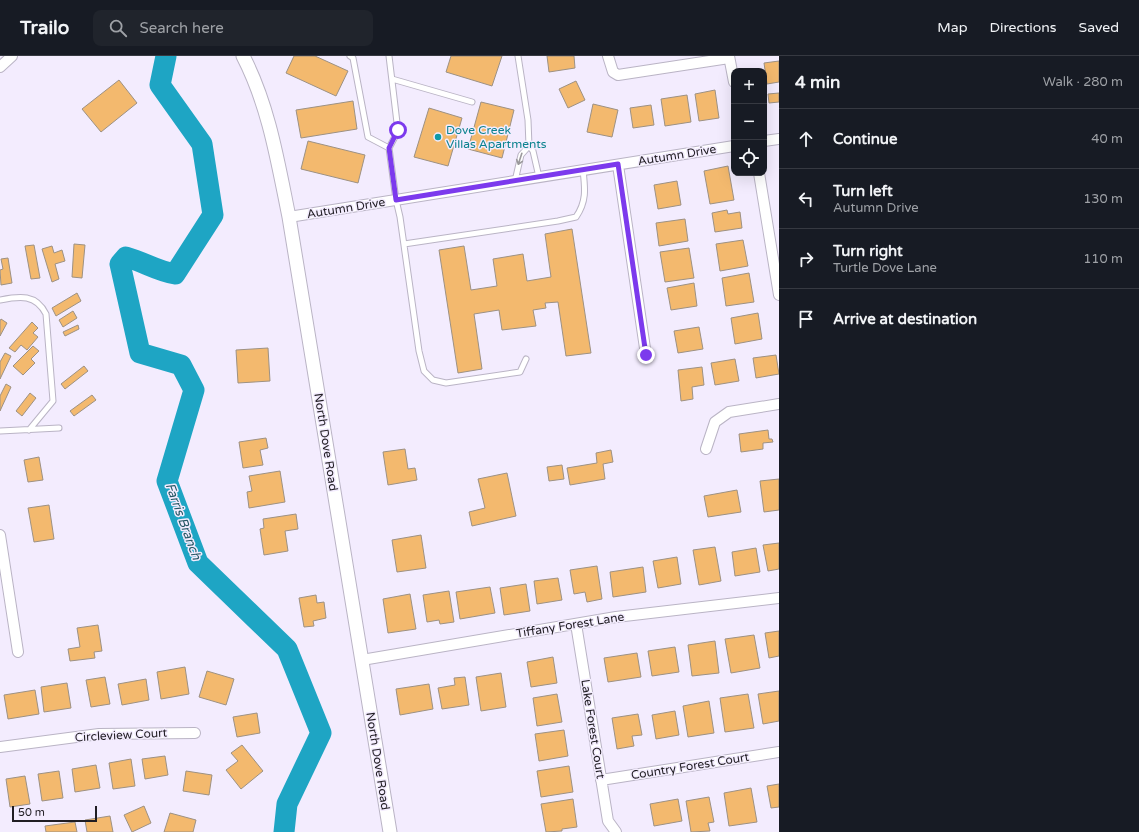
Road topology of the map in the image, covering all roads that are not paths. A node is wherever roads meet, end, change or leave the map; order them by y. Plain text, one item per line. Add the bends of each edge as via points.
1 (12, 56) edge
2 (243, 56) edge
3 (350, 56) edge
4 (390, 56) edge
5 (518, 56) edge
6 (608, 56) edge
7 (729, 57) edge
8 (0, 67) edge
9 (731, 68) edge
10 (392, 79) junction
11 (472, 102) dead end
12 (779, 139) edge
13 (767, 141) edge
14 (529, 146) junction
15 (731, 146) edge
16 (389, 148) junction
17 (618, 164) junction
18 (583, 170) junction
19 (759, 176) edge
20 (539, 177) junction
21 (515, 181) junction
22 (396, 200) junction
23 (289, 217) junction
24 (404, 244) junction
25 (779, 295) edge
26 (0, 300) edge
27 (646, 355) dead end
28 (526, 359) dead end
29 (779, 404) edge
30 (59, 428) dead end
31 (29, 430) junction
32 (0, 431) edge
33 (706, 449) dead end
34 (0, 535) edge
35 (779, 598) edge
36 (576, 624) junction
37 (18, 652) dead end
38 (362, 660) junction
39 (195, 733) dead end
40 (0, 747) edge
41 (779, 752) edge
42 (601, 780) junction
43 (390, 832) edge
44 (616, 832) edge

1 - 8 street
2 - 23 street, North Dove Road via 269,123
3 - 16 lane via 354,58 368,137
4 - 10 lane
5 - 14 lane via 528,120
6 - 7 street via 613,72 618,75
7 - 9 street
10 - 11 lane
10 - 16 lane via 398,130
12 - 13 street
14 - 20 lane via 533,151
14 -> 21 lane via 521,155
15 - 17 street, Autumn Drive
16 - 22 lane
17 - 18 street, Autumn Drive
17 - 27 street
18 - 20 street, Autumn Drive
18 - 24 lane via 583,207 576,217
19 - 25 street
20 - 21 street, Autumn Drive
21 - 22 street, Autumn Drive
22 - 23 street, Autumn Drive
22 - 24 lane
23 - 38 street, North Dove Road
24 - 28 lane via 419,351 424,371 433,380 446,383 520,372
26 - 31 lane via 35,299 46,314 53,401
29 - 33 street via 729,412 715,422
30 - 31 lane
31 - 32 lane
34 - 37 street
35 - 36 street, Tiffany Forest Lane
36 - 38 street, Tiffany Forest Lane
36 - 42 street, Lake Forest Court
38 - 43 street, North Dove Road
39 - 40 street, Circleview Court via 99,734
41 - 42 street, Country Forest Court
42 - 44 street, Lake Forest Court via 608,821

